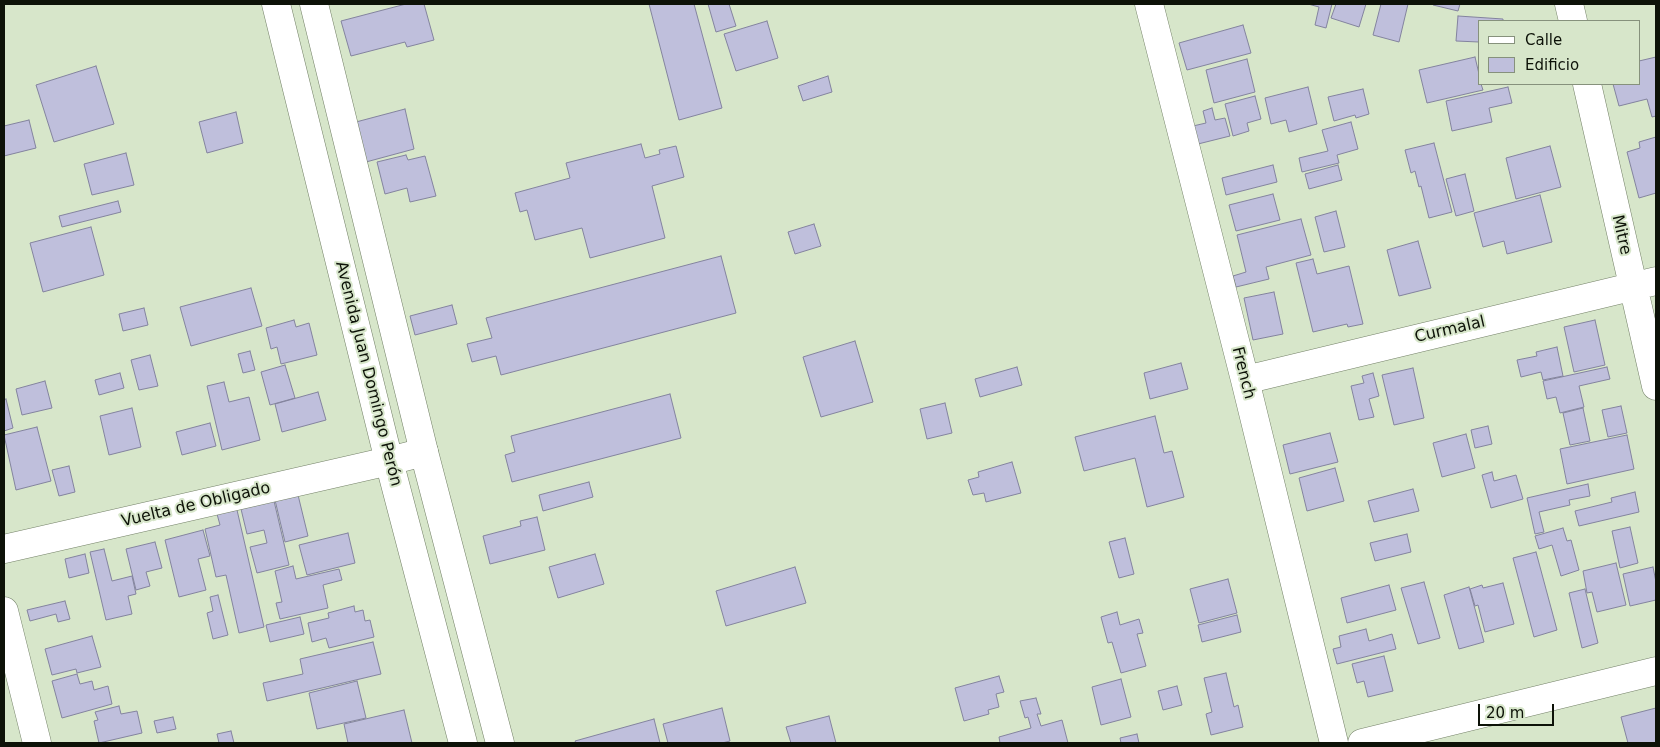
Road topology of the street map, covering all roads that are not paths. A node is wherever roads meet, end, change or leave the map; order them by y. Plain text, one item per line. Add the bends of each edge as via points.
1 (276, 4) edge
2 (314, 4) edge
3 (1150, 4) edge
4 (1569, 4) edge
5 (1573, 20) edge
6 (1587, 85) edge
7 (1644, 284) edge
8 (1245, 380) junction
9 (1656, 386) edge
10 (424, 452) junction
11 (389, 461) junction
12 (4, 549) edge
13 (4, 611) edge
14 (1656, 671) edge
15 (37, 743) edge
16 (463, 743) edge
17 (500, 743) edge
18 (1334, 743) edge
19 (1362, 743) edge

1 - 11 street, Avenida Juan Domingo Perón
2 - 10 street
3 - 8 street, French
4 - 5 street
6 - 7 street, Mitre
7 - 8 street, Curmalal
7 - 9 street, Mitre
8 - 18 street, French
10 - 11 street, Vuelta de Obligado
10 - 17 street
11 - 12 street, Vuelta de Obligado
11 - 16 street, Avenida Juan Domingo Perón
13 - 15 street
14 - 19 street

